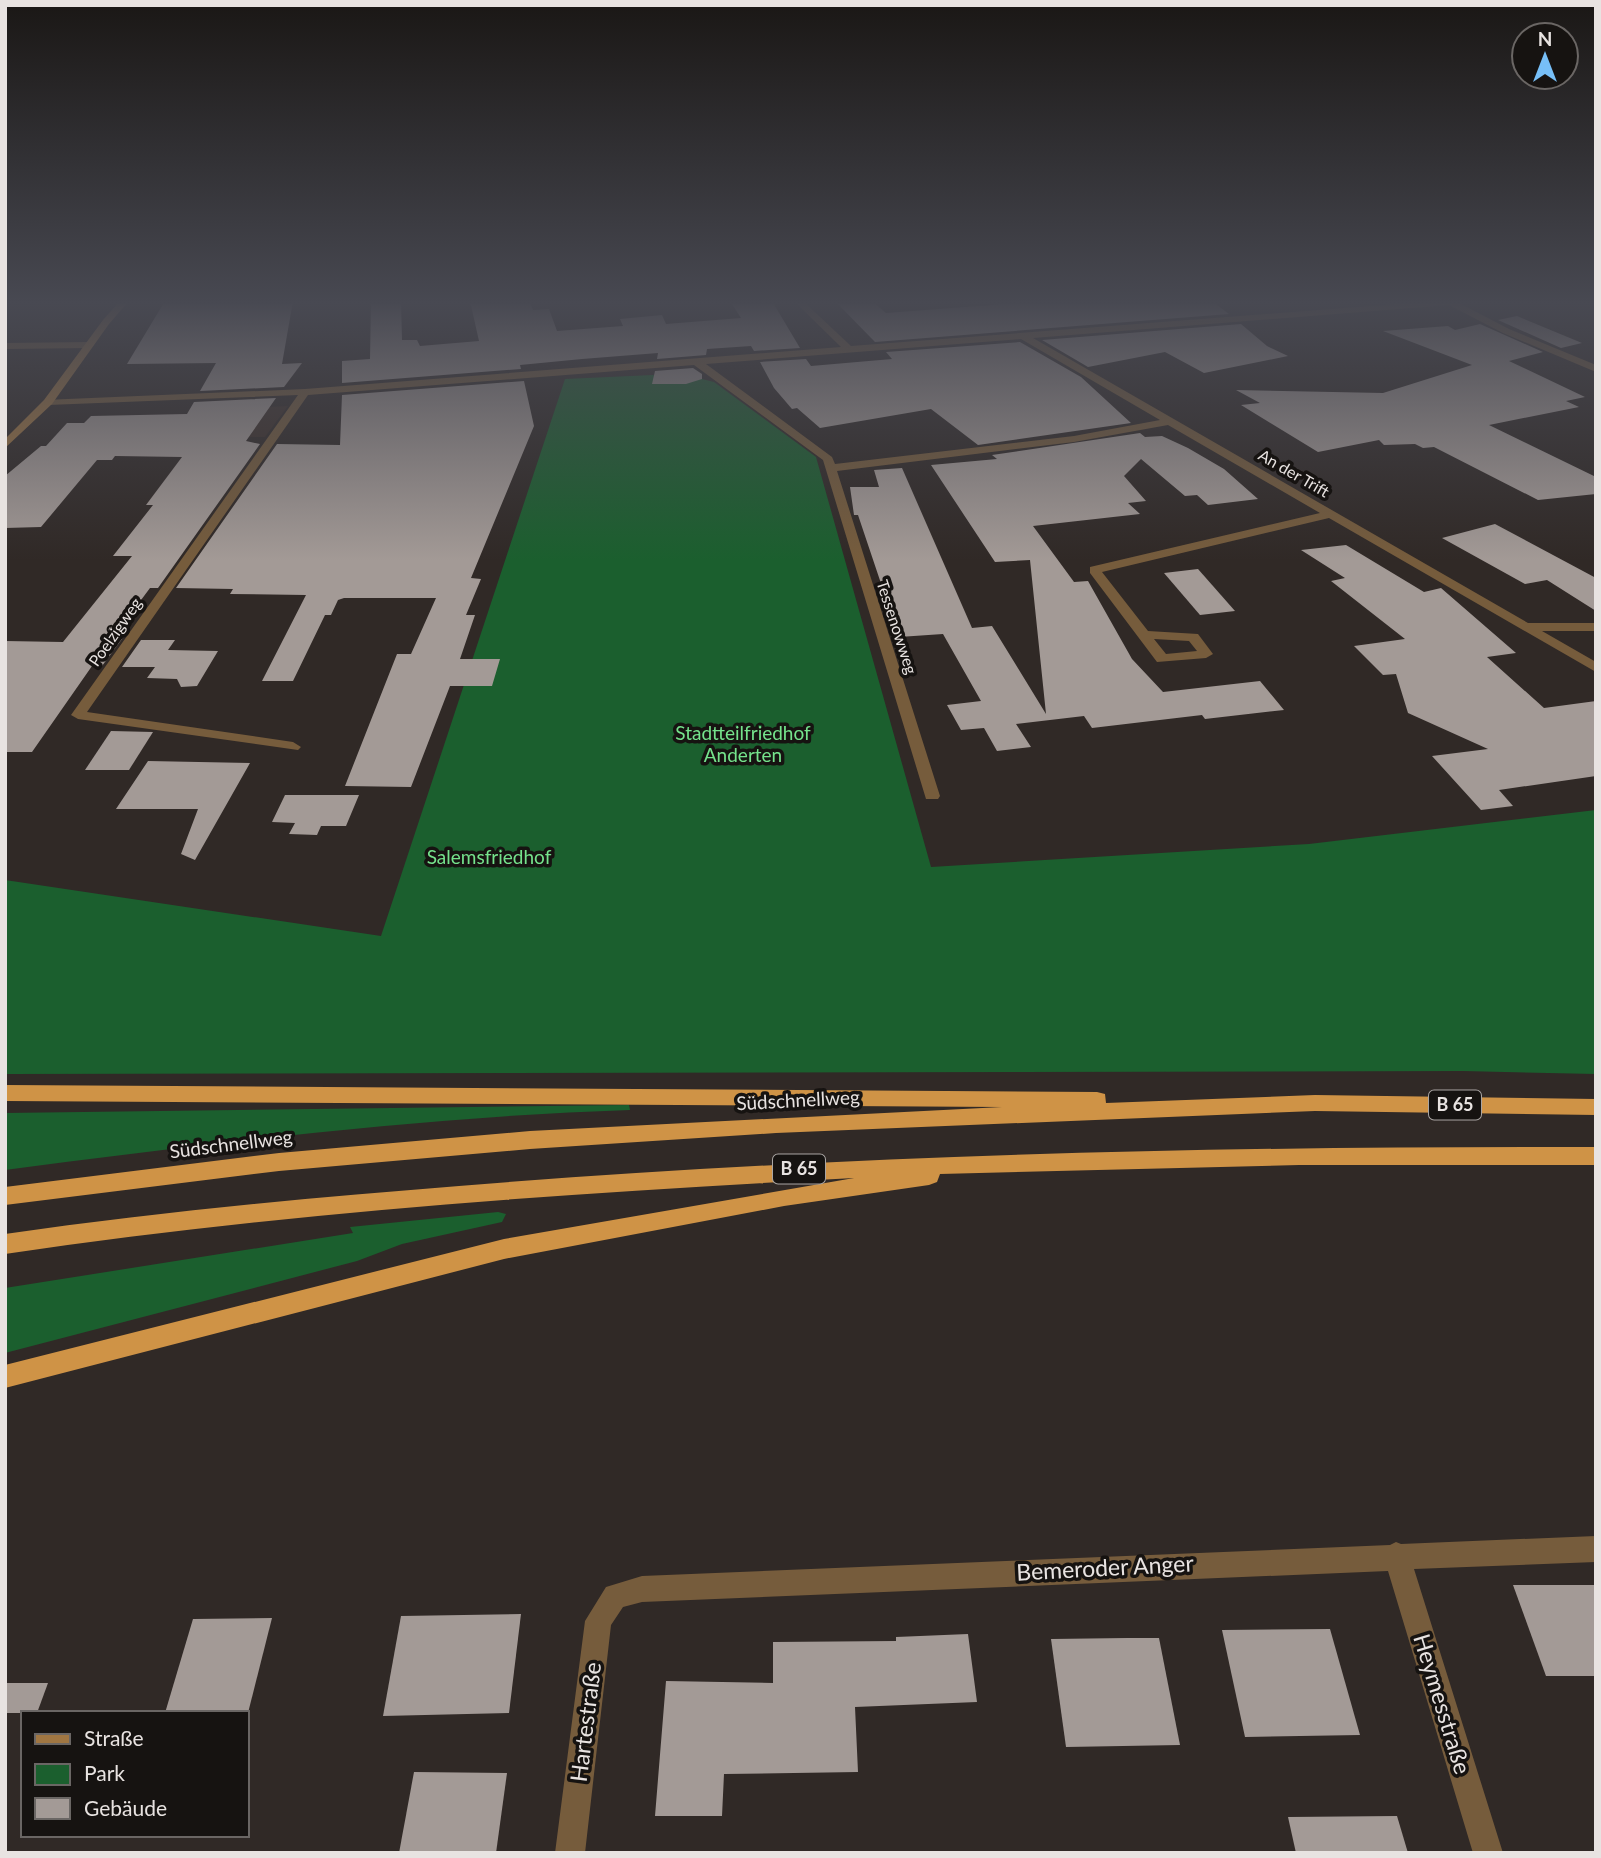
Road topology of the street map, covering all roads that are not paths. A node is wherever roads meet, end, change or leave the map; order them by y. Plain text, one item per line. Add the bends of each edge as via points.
1 (58, 388) edge
2 (359, 388) edge
3 (732, 388) edge
4 (1113, 388) edge
5 (305, 392) junction
6 (48, 402) junction
7 (1171, 421) junction
8 (5, 445) edge
9 (830, 468) junction
10 (1331, 514) junction
11 (1596, 626) edge
12 (1526, 627) junction
13 (1143, 635) dead end
14 (1596, 668) edge
15 (293, 747) dead end
16 (932, 796) dead end
17 (5, 1093) edge
18 (1315, 1103) junction
19 (1596, 1107) edge
20 (1596, 1156) edge
21 (1023, 1162) junction
22 (5, 1196) edge
23 (5, 1244) edge
24 (5, 1377) edge
25 (1596, 1549) edge
26 (1396, 1555) junction
27 (615, 1597) joint
28 (570, 1853) edge
29 (1488, 1853) edge

1 - 6 main road
2 - 5 street
3 - 9 street, Tessenowweg via 828,459
4 - 7 street, An der Trift
5 - 6 street
5 - 15 street, Poelzigweg via 78,715
6 - 8 main road
7 - 9 street via 1074,439
7 - 10 street, An der Trift
9 - 16 street, Tessenowweg
10 - 12 street, An der Trift
10 - 13 street, An der Trift via 1094,570
11 - 12 street
12 - 14 street, An der Trift
17 - 18 highway
18 - 19 highway, Südschnellweg / B 65
18 - 22 highway, Südschnellweg / B 65 via 790,1124 530,1140 279,1162
20 - 21 highway, B 65 via 1332,1154
21 - 23 highway, B 65 via 779,1170 533,1188 270,1212
21 - 24 highway via 784,1197 504,1249
25 - 26 street, Bemeroder Anger
26 - 27 street, Bemeroder Anger via 642,1589
26 - 29 street, Heymesstraße
27 - 28 street, Hartestraße via 598,1621

